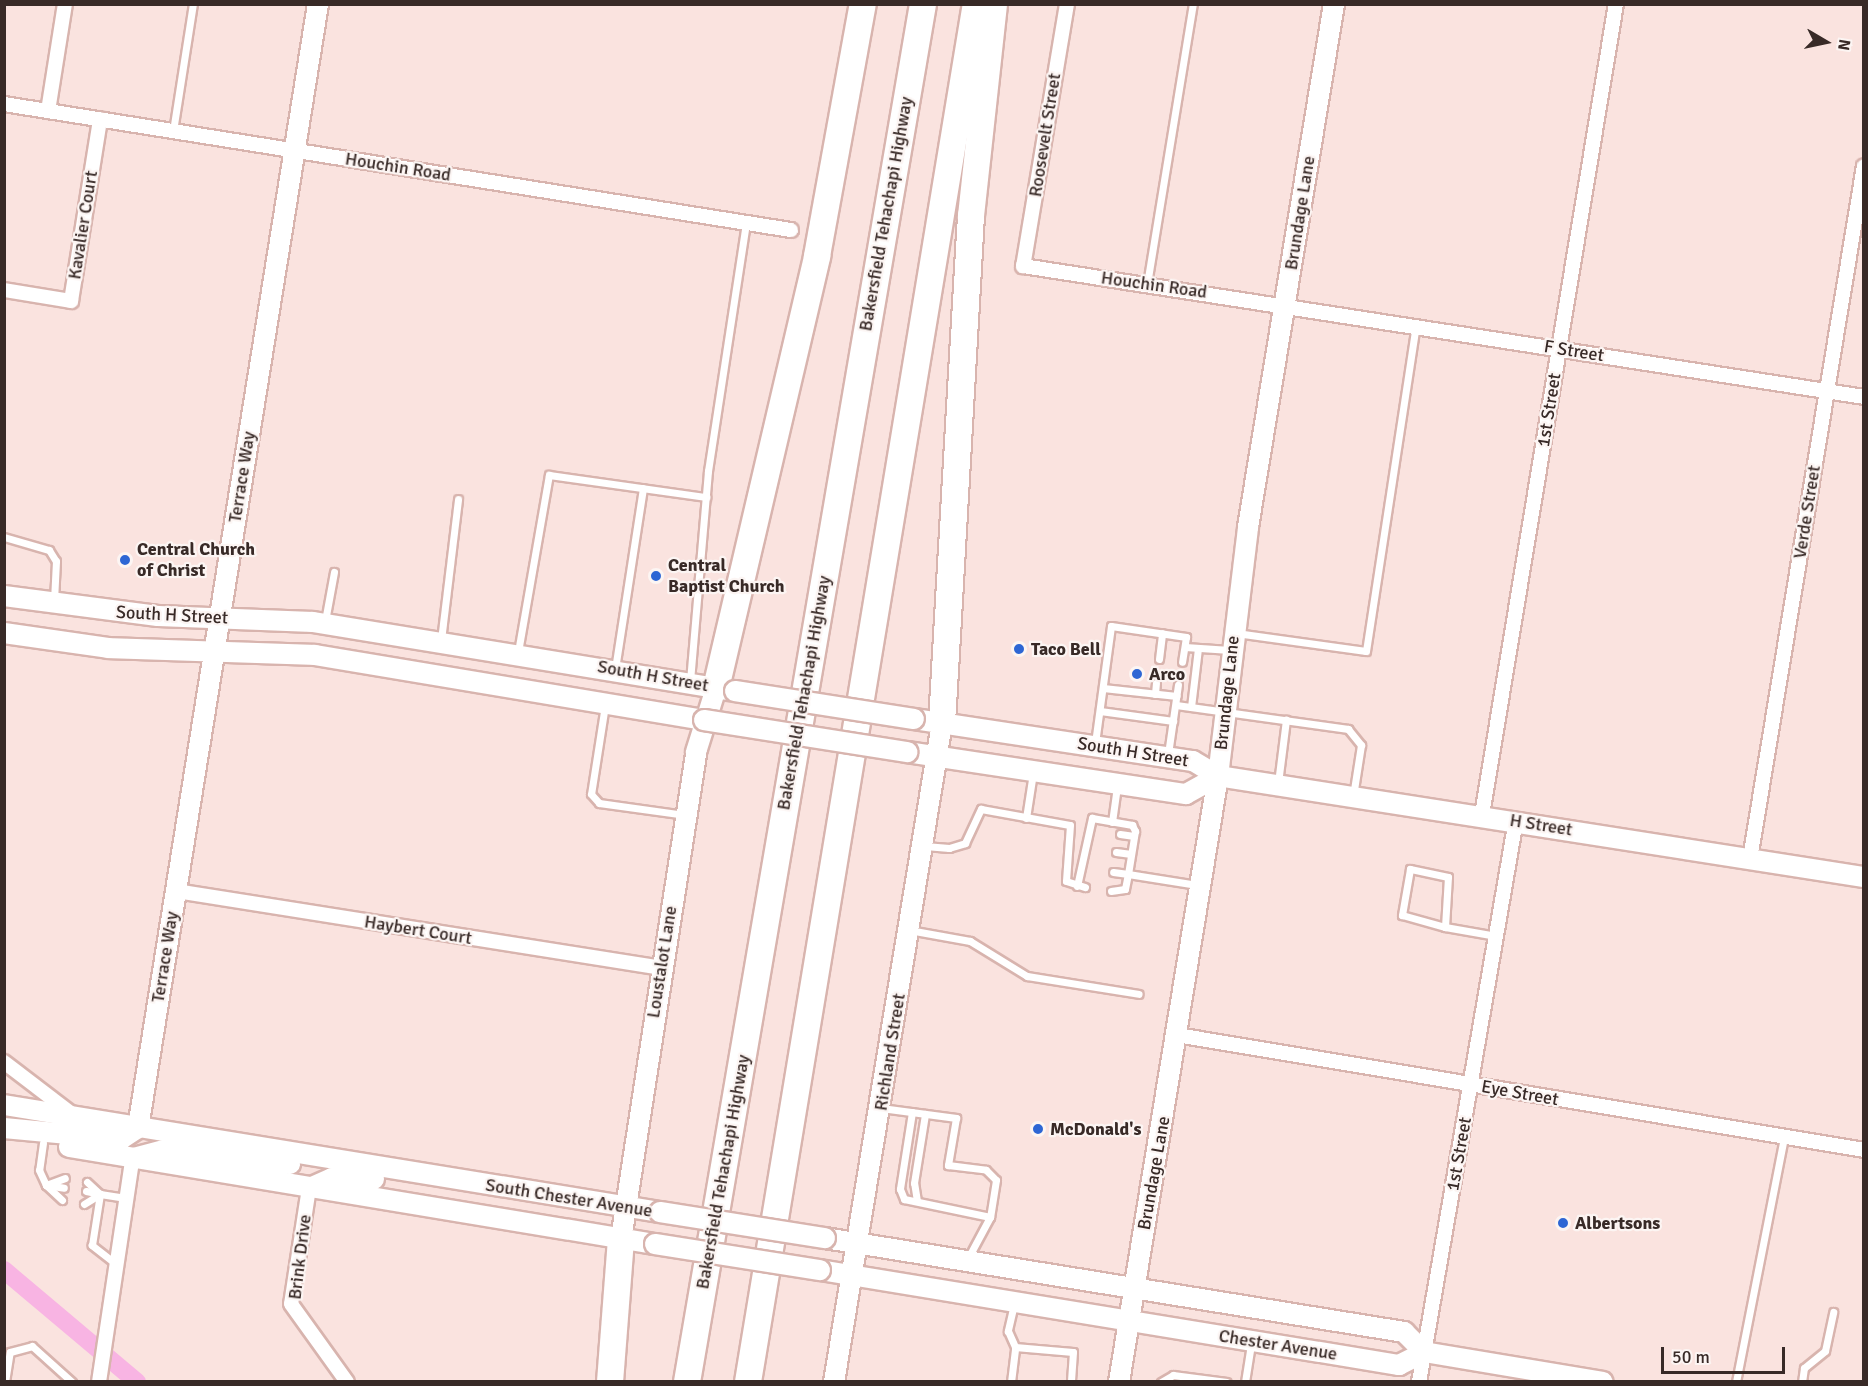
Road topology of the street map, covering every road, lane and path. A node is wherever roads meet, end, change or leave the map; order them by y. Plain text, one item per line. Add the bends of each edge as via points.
1 (65, 4) edge
2 (193, 4) edge
3 (318, 4) edge
4 (863, 4) edge
5 (923, 4) edge
6 (976, 4) edge
7 (994, 4) edge
8 (1067, 4) edge
9 (1193, 4) edge
10 (1334, 4) edge
11 (1616, 4) edge
12 (4, 104) edge
13 (48, 111) junction
14 (100, 119) junction
15 (173, 131) junction
16 (295, 150) junction
17 (1863, 166) edge
18 (746, 222) junction
19 (791, 230) dead end
20 (1023, 266) joint
21 (1147, 284) junction
22 (4, 290) edge
23 (1285, 303) junction
24 (1416, 325) junction
25 (1559, 348) junction
26 (1826, 392) junction
27 (1863, 397) edge
28 (643, 488) junction
29 (706, 497) junction
30 (458, 499) dead end
31 (4, 537) edge
32 (333, 572) dead end
33 (4, 597) edge
34 (54, 604) junction
35 (219, 618) junction
36 (325, 623) junction
37 (4, 633) edge
38 (1162, 633) junction
39 (441, 640) junction
40 (1232, 641) junction
41 (1185, 646) junction
42 (1198, 648) junction
43 (214, 651) junction
44 (518, 652) junction
45 (1160, 659) dead end
46 (1182, 662) dead end
47 (615, 669) junction
48 (690, 683) junction
49 (1156, 683) dead end
50 (1179, 685) dead end
51 (1103, 688) junction
52 (725, 689) junction
53 (1155, 694) junction
54 (1177, 696) junction
55 (605, 703) junction
56 (1176, 705) junction
57 (1191, 707) junction
58 (1100, 711) junction
59 (1224, 711) junction
60 (704, 720) junction
61 (1286, 720) junction
62 (1173, 721) junction
63 (942, 723) junction
64 (1095, 746) junction
65 (936, 756) junction
66 (1168, 757) junction
67 (1034, 771) junction
68 (1218, 776) junction
69 (1118, 784) junction
70 (1277, 784) junction
71 (1353, 796) junction
72 (686, 815) junction
73 (1482, 815) junction
74 (1026, 818) junction
75 (1515, 820) junction
76 (1112, 822) junction
77 (1119, 834) dead end
78 (1134, 836) junction
79 (922, 846) junction
80 (1116, 852) dead end
81 (1131, 854) junction
82 (1750, 858) junction
83 (1113, 872) dead end
84 (1128, 874) junction
85 (1863, 877) edge
86 (1201, 885) junction
87 (176, 891) junction
88 (1111, 891) dead end
89 (1445, 927) junction
90 (909, 930) junction
91 (1496, 936) junction
92 (660, 968) junction
93 (1139, 994) dead end
94 (1177, 1035) junction
95 (4, 1062) edge
96 (1471, 1084) junction
97 (4, 1105) edge
98 (881, 1108) junction
99 (912, 1112) junction
100 (72, 1114) junction
101 (925, 1114) junction
102 (4, 1128) edge
103 (138, 1128) junction
104 (4, 1137) edge
105 (1784, 1137) junction
106 (43, 1143) junction
107 (1863, 1150) edge
108 (309, 1156) junction
109 (132, 1160) junction
110 (65, 1178) dead end
111 (87, 1182) dead end
112 (472, 1184) junction
113 (46, 1185) junction
114 (64, 1188) dead end
115 (309, 1188) junction
116 (86, 1191) dead end
117 (100, 1194) junction
118 (126, 1198) junction
119 (62, 1200) dead end
120 (917, 1201) junction
121 (84, 1204) dead end
122 (624, 1206) junction
123 (990, 1217) junction
124 (621, 1239) junction
125 (856, 1243) junction
126 (966, 1261) junction
127 (117, 1264) junction
128 (851, 1275) junction
129 (1134, 1288) junction
130 (1014, 1301) junction
131 (1833, 1312) dead end
132 (1129, 1320) junction
133 (1252, 1340) junction
134 (1015, 1347) junction
135 (1424, 1352) junction
136 (1511, 1374) edge
137 (100, 1376) edge
138 (5, 1382) edge
139 (72, 1382) edge
140 (347, 1382) edge
141 (610, 1382) edge
142 (687, 1382) edge
143 (748, 1382) edge
144 (834, 1382) edge
145 (1011, 1382) edge
146 (1071, 1382) edge
147 (1119, 1382) edge
148 (1161, 1382) edge
149 (1227, 1382) edge
150 (1245, 1382) edge
151 (1419, 1382) edge
152 (1603, 1382) edge
153 (1736, 1382) edge
154 (1802, 1382) edge

1 - 13 street
2 - 15 lane
3 - 16 main road, Terrace Way
4 - 52 highway via 817,256
5 - 142 highway, Bakersfield Tehachapi Highway
6 - 143 highway
7 - 63 highway via 970,216
8 - 20 street, Roosevelt Street
9 - 21 lane
10 - 23 main road, Brundage Lane
11 - 25 street, 1st Street
12 - 13 street, Houchin Road
13 - 14 street, Houchin Road
14 - 15 street, Houchin Road
14 - 22 street, Kavalier Court via 71,301
15 - 16 street, Houchin Road
16 - 18 street, Houchin Road
16 - 35 main road, Terrace Way
17 - 26 street, Verde Street
18 - 19 street, Houchin Road
18 - 29 lane
20 - 21 street, Houchin Road
21 - 23 street, Houchin Road
23 - 24 street, F Street
23 - 40 main road, Brundage Lane
24 - 25 street, F Street
24 - 40 lane via 1366,651
25 - 26 street, F Street
25 - 73 street, 1st Street
26 - 27 street, F Street
26 - 82 street, Verde Street
28 - 29 lane
28 - 44 lane via 558,474 546,480
28 - 47 lane
29 - 48 lane
30 - 39 lane
31 - 34 lane via 49,550 56,561
32 - 36 lane
33 - 34 main road, South H Street
34 - 35 main road, South H Street
35 - 36 main road, South H Street
35 - 43 main road, Terrace Way
36 - 39 main road, South H Street
37 - 43 main road, South H Street via 108,648
38 - 41 lane via 1186,637
38 - 45 lane
38 - 51 lane via 1111,626
39 - 44 main road, South H Street
40 - 42 lane
40 - 59 main road, Brundage Lane
41 - 42 lane
41 - 46 lane
42 - 57 lane
43 - 55 main road, South H Street via 315,655
43 - 87 main road, Terrace Way
44 - 47 main road, South H Street
47 - 48 main road, South H Street
48 - 52 main road, South H Street
49 - 53 lane
50 - 54 lane
51 - 53 lane
51 - 58 lane
52 - 60 main road, Loustalot Lane
52 - 63 main road, South H Street, bridge
53 - 54 lane
54 - 56 lane
55 - 60 main road, South H Street
55 - 72 lane via 591,794 599,803
56 - 57 lane
56 - 62 lane
57 - 59 lane
58 - 62 lane
58 - 64 lane
59 - 61 lane
59 - 68 main road, Brundage Lane
60 - 65 main road, South H Street, bridge
60 - 72 main road, Loustalot Lane
61 - 70 lane
61 - 71 lane via 1348,729 1361,745
62 - 66 lane
63 - 64 main road, South H Street
63 - 65 main road, Richland Street
64 - 66 main road, South H Street
65 - 67 main road, South H Street
65 - 79 main road, Richland Street
66 - 68 main road, South H Street via 1193,761
67 - 69 main road, South H Street
67 - 74 lane
68 - 69 main road, South H Street via 1186,794
68 - 70 main road, H Street
68 - 86 main road, Brundage Lane
69 - 76 lane
70 - 71 main road, H Street
71 - 73 main road, H Street
72 - 92 main road, Loustalot Lane
73 - 75 main road, H Street
74 - 76 lane via 1074,829 1066,880 1081,886 1092,818
74 - 79 lane via 981,810 965,843 949,848
75 - 82 main road, H Street
75 - 91 street, 1st Street
76 - 78 lane via 1132,825
77 - 78 lane
78 - 81 lane
79 - 90 main road, Richland Street
80 - 81 lane
81 - 84 lane
82 - 85 main road, H Street
83 - 84 lane
84 - 86 lane
84 - 88 lane via 1125,889
86 - 94 main road, Brundage Lane
87 - 92 street, Haybert Court
87 - 103 main road, Terrace Way
89 - 89 lane via 1402,915 1410,868 1444,873 1451,881
89 - 91 lane
90 - 93 lane via 970,941 1027,976
90 - 98 main road, Richland Street
91 - 96 street, 1st Street
92 - 122 main road, Loustalot Lane
94 - 96 street, Eye Street
94 - 129 main road, Brundage Lane
95 - 100 street
96 - 105 street, Eye Street
96 - 135 street, 1st Street
97 - 100 main road, South Chester Avenue
98 - 99 lane
98 - 125 main road, Richland Street
99 - 101 lane
99 - 120 lane via 900,1189 904,1198
100 - 103 main road, South Chester Avenue
101 - 120 lane via 914,1183
101 - 123 lane via 956,1118 948,1165 986,1170 996,1180
102 - 103 main road via 121,1139
103 - 108 main road, South Chester Avenue
104 - 106 main road, South Chester Avenue
105 - 107 street, Eye Street
105 - 153 lane
106 - 109 main road, South Chester Avenue
106 - 113 lane via 39,1170
108 - 109 main road via 288,1165 168,1149 142,1152
108 - 112 main road, South Chester Avenue
109 - 115 main road, South Chester Avenue
109 - 118 street
110 - 113 lane
111 - 117 lane
112 - 115 main road via 443,1187 358,1176
112 - 122 main road, South Chester Avenue
113 - 114 lane
113 - 119 lane
115 - 124 main road, South Chester Avenue
115 - 140 street, Brink Drive via 291,1304
116 - 117 lane
117 - 118 lane
117 - 121 lane
117 - 127 lane via 93,1245
118 - 127 street
120 - 123 lane
122 - 124 main road, Loustalot Lane
122 - 125 main road, South Chester Avenue, bridge
123 - 126 lane
124 - 128 main road, South Chester Avenue, bridge
124 - 141 highway
125 - 126 main road, South Chester Avenue
125 - 128 main road, Richland Street
126 - 129 main road, South Chester Avenue
127 - 137 street
128 - 130 main road, South Chester Avenue
128 - 144 main road, Richland Street
129 - 132 main road, Brundage Lane
129 - 135 main road, Chester Avenue via 1404,1332
130 - 132 main road, South Chester Avenue
130 - 134 lane via 1008,1331
131 - 154 lane via 1825,1351 1804,1368
132 - 133 main road, Chester Avenue
132 - 147 main road, Brundage Lane
133 - 135 main road, Chester Avenue via 1399,1365
133 - 150 lane
134 - 145 lane
134 - 146 lane via 1073,1352
135 - 136 main road
135 - 151 street, 1st Street
136 - 152 main road
138 - 139 lane via 10,1352 32,1346
148 - 149 lane via 1173,1375

